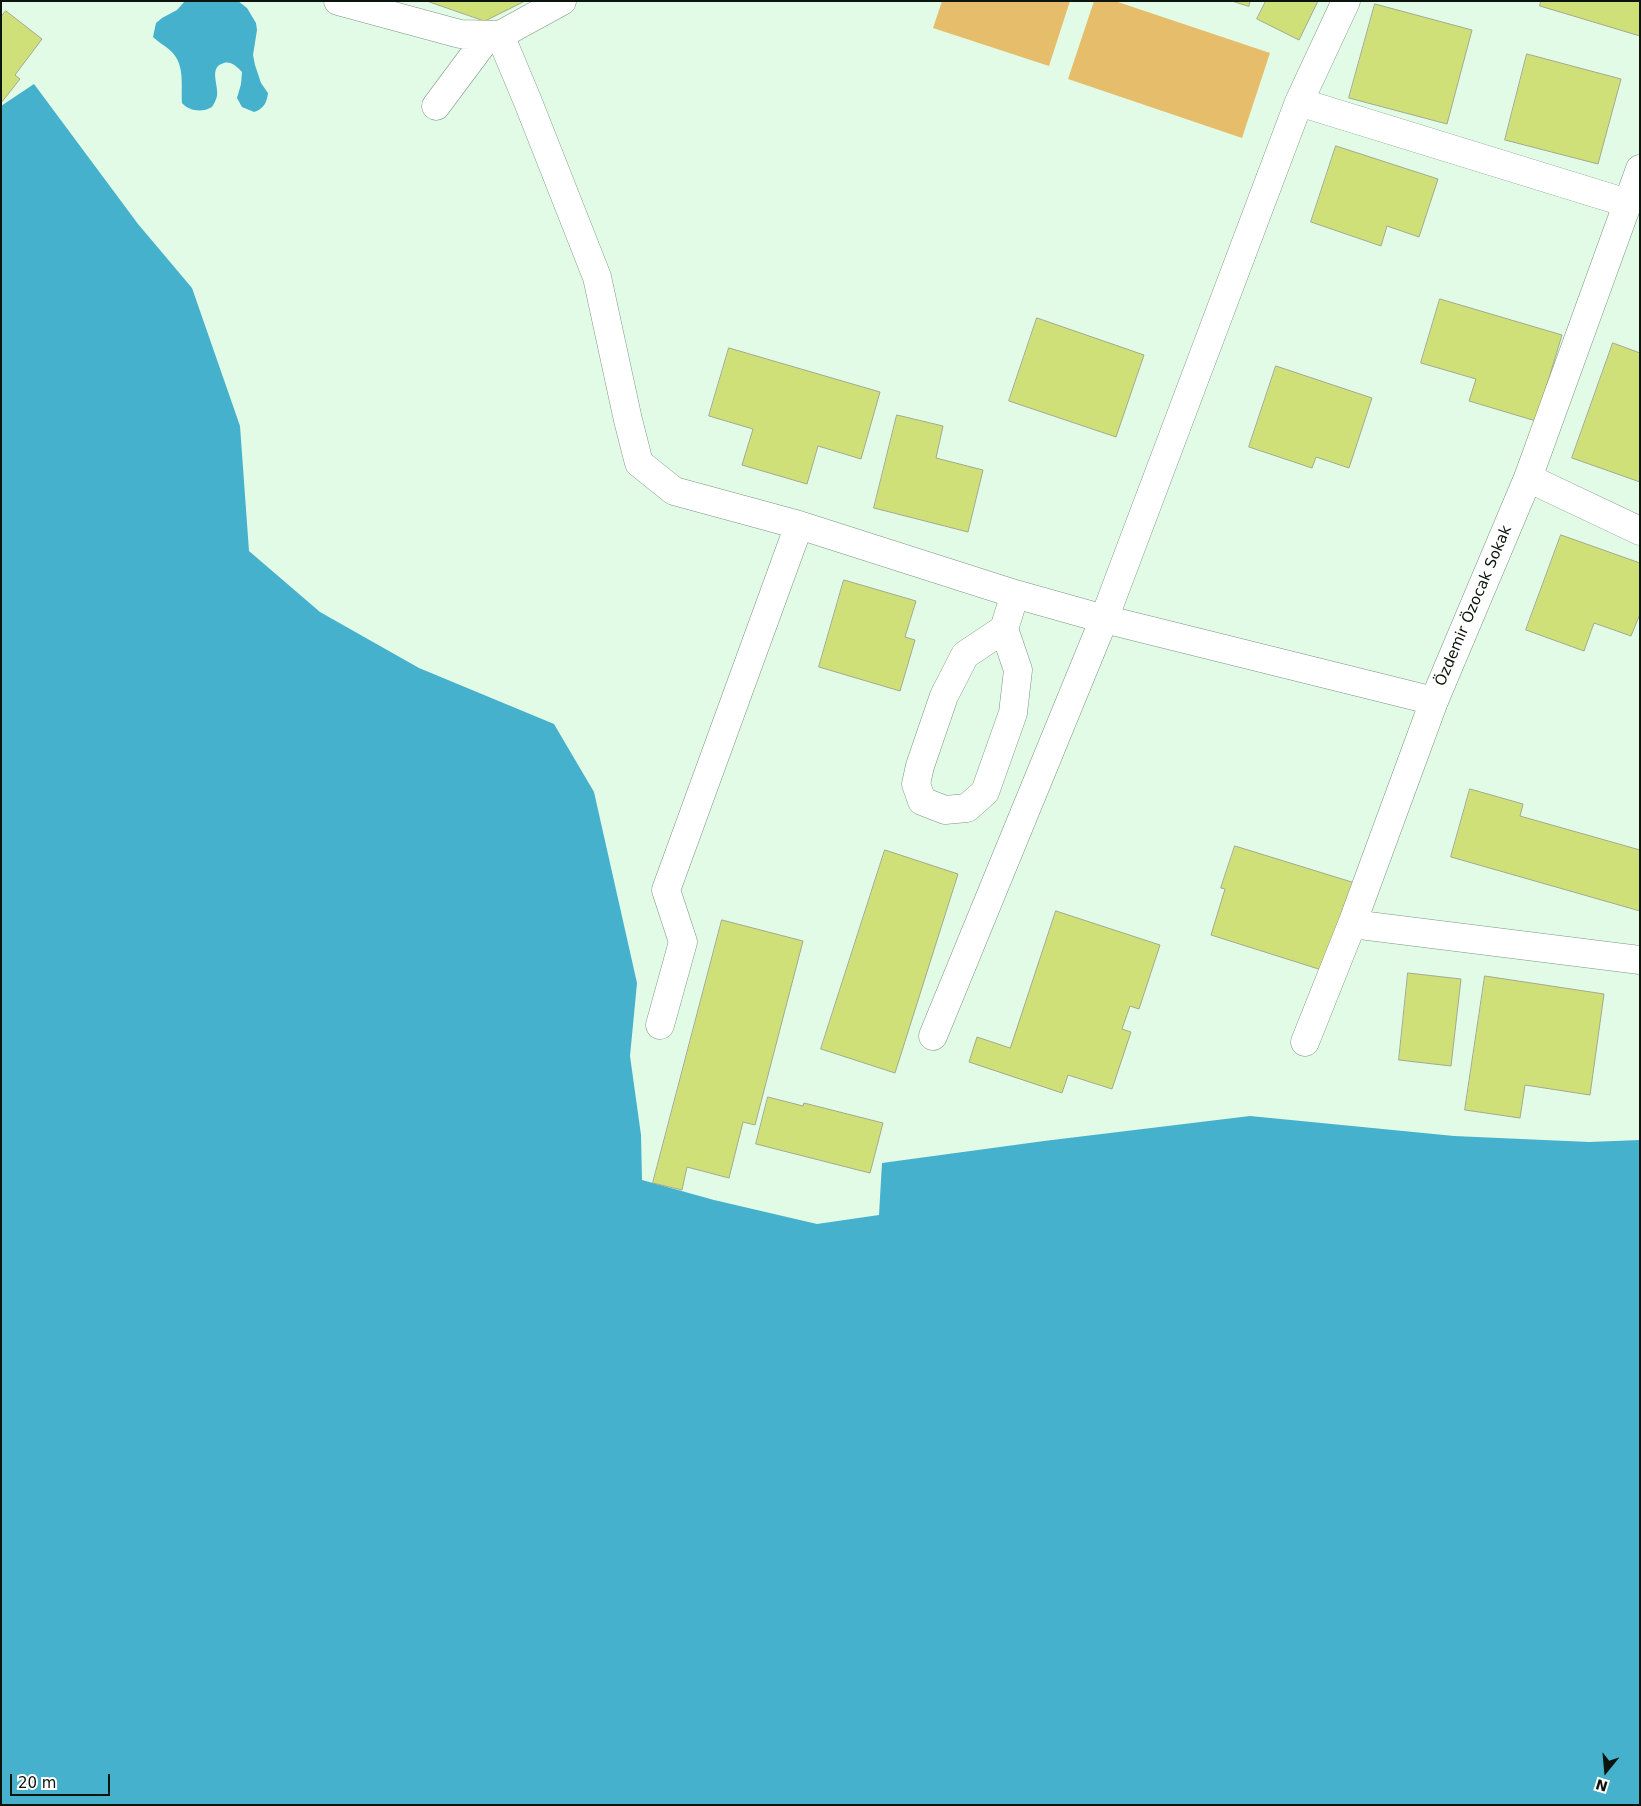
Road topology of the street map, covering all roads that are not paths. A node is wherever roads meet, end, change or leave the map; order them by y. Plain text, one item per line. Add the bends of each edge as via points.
1 (338, 1) edge
2 (562, 1) edge
3 (1346, 1) edge
4 (494, 35) junction
5 (1299, 102) junction
6 (436, 106) dead end
7 (1640, 168) edge
8 (1627, 203) junction
9 (1528, 478) junction
10 (798, 525) junction
11 (1640, 531) edge
12 (1015, 594) junction
13 (1104, 619) junction
14 (1004, 630) junction
15 (1434, 701) junction
16 (1352, 924) junction
17 (1640, 960) edge
18 (660, 1025) dead end
19 (933, 1036) dead end
20 (1305, 1042) dead end

1 - 4 street via 460,34
2 - 4 street
3 - 5 street
4 - 6 street
4 - 10 street via 536,120 597,277 640,463 674,491
5 - 8 street
5 - 13 street
7 - 8 street, Özdemir Özocak Sokak
8 - 9 street, Özdemir Özocak Sokak
9 - 11 street
9 - 15 street, Özdemir Özocak Sokak
10 - 12 street
10 - 18 street via 666,890 683,942
12 - 13 street
12 - 14 street
13 - 15 street
13 - 19 street
14 - 14 street via 1018,670 1013,713 985,792 967,808 945,810 922,801 916,784 944,696 965,655
15 - 16 street, Özdemir Özocak Sokak
16 - 17 street
16 - 20 street, Özdemir Özocak Sokak

